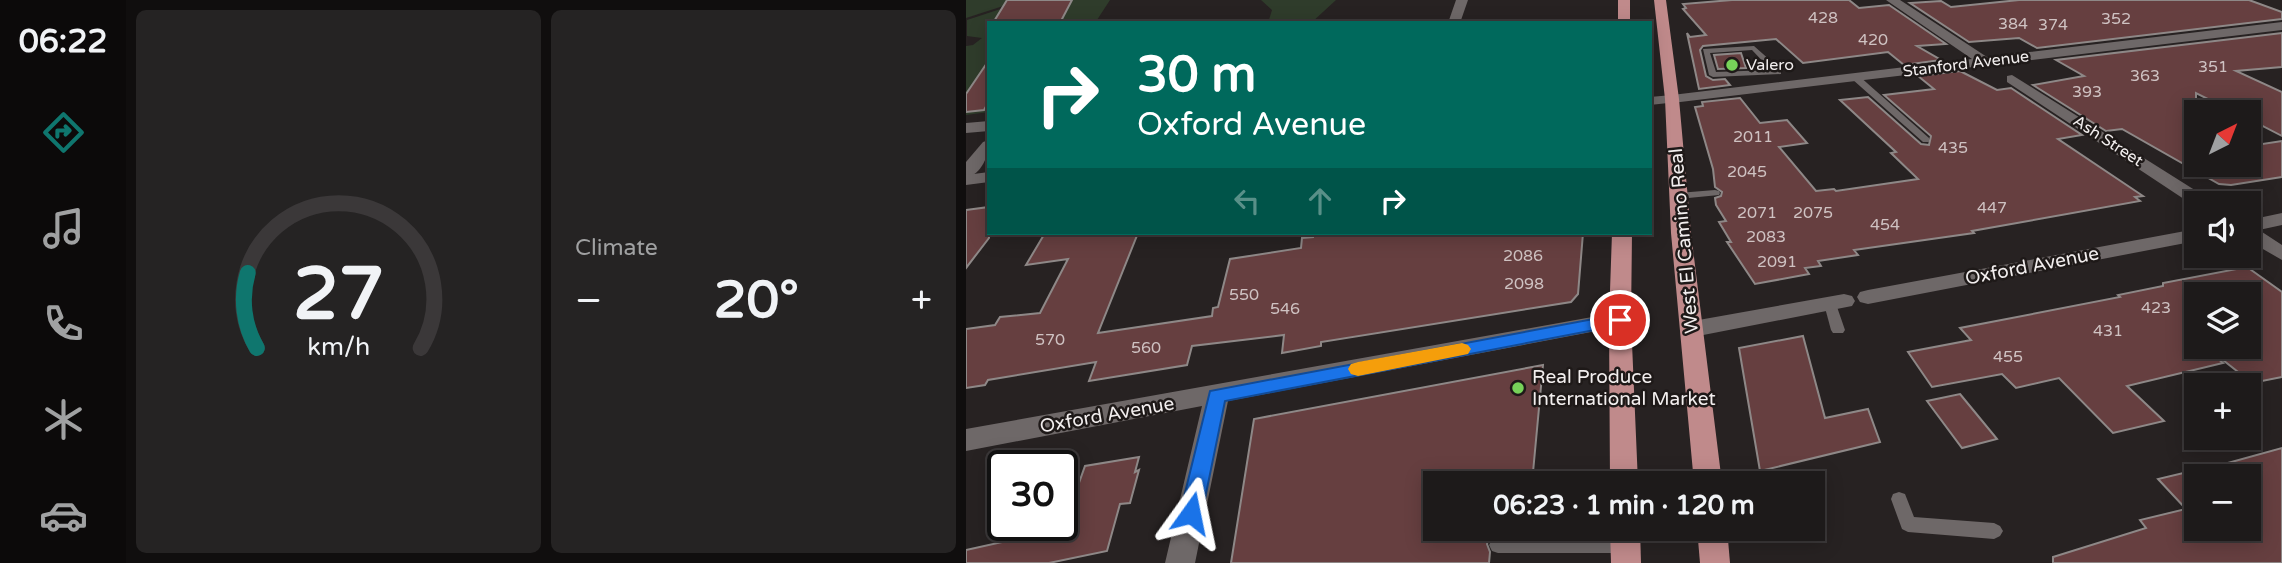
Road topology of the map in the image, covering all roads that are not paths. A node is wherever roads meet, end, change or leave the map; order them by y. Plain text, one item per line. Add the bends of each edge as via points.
1 (1462, 0) edge
2 (1624, 0) edge
3 (1660, 0) edge
4 (1892, 0) edge
5 (1455, 21) edge
6 (1625, 21) edge
7 (2282, 26) edge
8 (1754, 48) joint
9 (1985, 62) junction
10 (1855, 77) junction
11 (2012, 79) dead end
12 (1672, 99) junction
13 (1652, 101) edge
14 (987, 126) edge
15 (966, 128) edge
16 (1926, 140) dead end
17 (987, 147) edge
18 (966, 173) edge
19 (987, 177) edge
20 (966, 180) edge
21 (2185, 191) edge
22 (1715, 193) dead end
23 (1678, 196) junction
24 (2282, 219) edge
25 (2261, 223) edge
26 (1622, 235) edge
27 (2184, 237) edge
28 (2261, 240) edge
29 (2282, 254) edge
30 (1868, 297) dead end
31 (1837, 302) joint
32 (1620, 320) junction
33 (1693, 329) junction
34 (1838, 330) dead end
35 (1217, 396) junction
36 (966, 440) edge
37 (1624, 471) edge
38 (1707, 471) edge
39 (1899, 499) dead end
40 (1994, 531) dead end
41 (1498, 545) dead end
42 (1626, 546) edge
43 (1180, 563) edge

1 - 5 street
2 - 6 main road
3 - 12 main road, West El Camino Real
4 - 9 street
7 - 9 street, Stanford Avenue
8 - 8 lane via 1706,51 1713,75 1778,72
9 - 10 street, Stanford Avenue
10 - 12 street, Stanford Avenue
10 - 16 lane
11 - 21 street, Ash Street
12 - 13 street, Stanford Avenue
12 - 23 main road, West El Camino Real
14 - 15 street
17 - 18 street
19 - 20 street
22 - 23 lane
23 - 33 main road, West El Camino Real
24 - 25 street
26 - 32 main road
27 - 30 street, Oxford Avenue
28 - 29 street
31 - 33 street
31 - 34 lane
32 - 35 street, Oxford Avenue
32 - 37 main road
33 - 38 main road, West El Camino Real
35 - 36 street, Oxford Avenue
35 - 43 street
39 - 40 lane via 1908,524
41 - 42 lane

